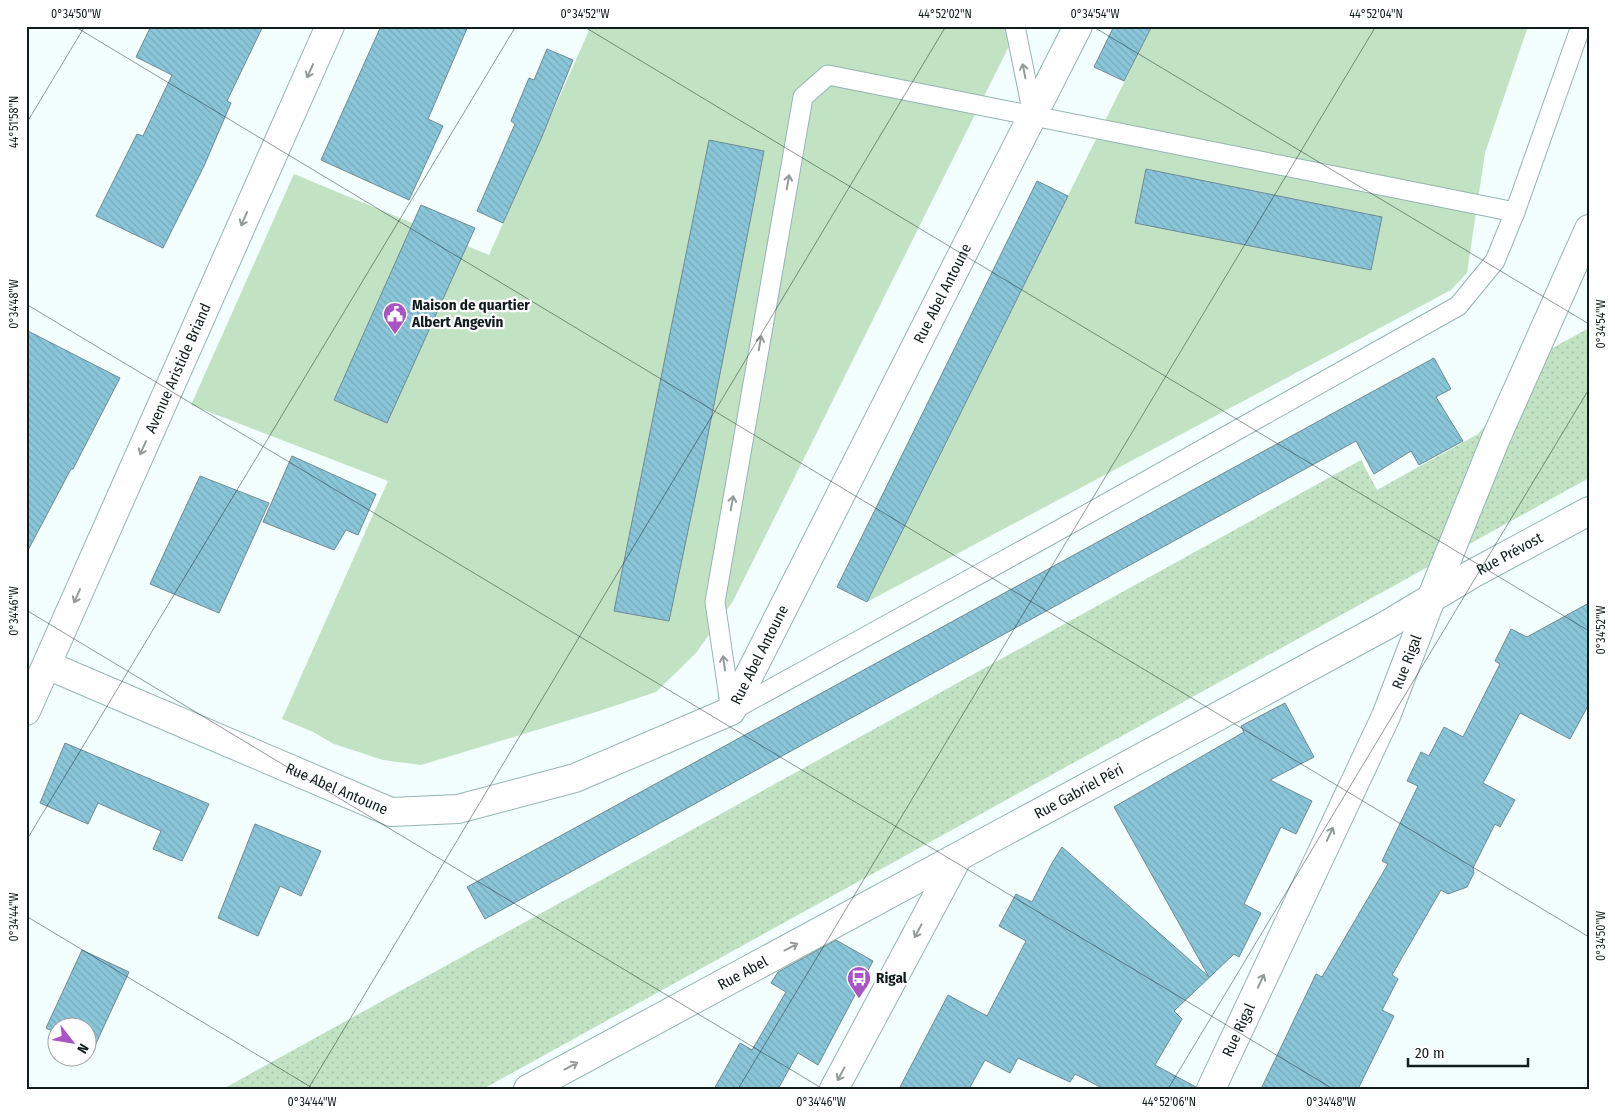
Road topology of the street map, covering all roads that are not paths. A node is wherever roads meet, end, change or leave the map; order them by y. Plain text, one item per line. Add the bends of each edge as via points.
1 (330, 26) edge
2 (1015, 26) edge
3 (1078, 26) edge
4 (1581, 26) edge
5 (1033, 116) junction
6 (1515, 212) junction
7 (1589, 229) edge
8 (1589, 511) edge
9 (1449, 555) junction
10 (1472, 574) junction
11 (1419, 612) junction
12 (47, 665) junction
13 (26, 711) edge
14 (731, 711) junction
15 (958, 857) junction
16 (910, 883) junction
17 (933, 904) junction
18 (528, 1089) edge
19 (834, 1089) edge
20 (1210, 1089) edge

1 -> 12 street, Avenue Aristide Briand
5 -> 2 lane
3 - 5 street, Rue Abel Antoune
4 - 6 lane
5 - 6 lane
5 - 14 street, Rue Abel Antoune
14 -> 5 lane via 715,602 803,97 828,74
6 - 14 lane via 1495,261 1458,306
7 - 9 street, Rue Rigal via 1496,438
8 - 10 street, Rue Prévost
9 - 10 street via 1456,570
9 - 11 street, Rue Rigal
10 - 11 street, Rue Prévost
11 - 15 street, Rue Gabriel Péri
20 -> 11 street, Rue Rigal via 1386,716
12 - 13 street, Avenue Aristide Briand
12 - 14 street, Rue Abel Antoune via 391,812 458,809 575,778
15 - 16 street, Rue Abel
15 - 17 street
16 - 17 street via 929,891
18 -> 16 street, Rue Abel
17 -> 19 street

